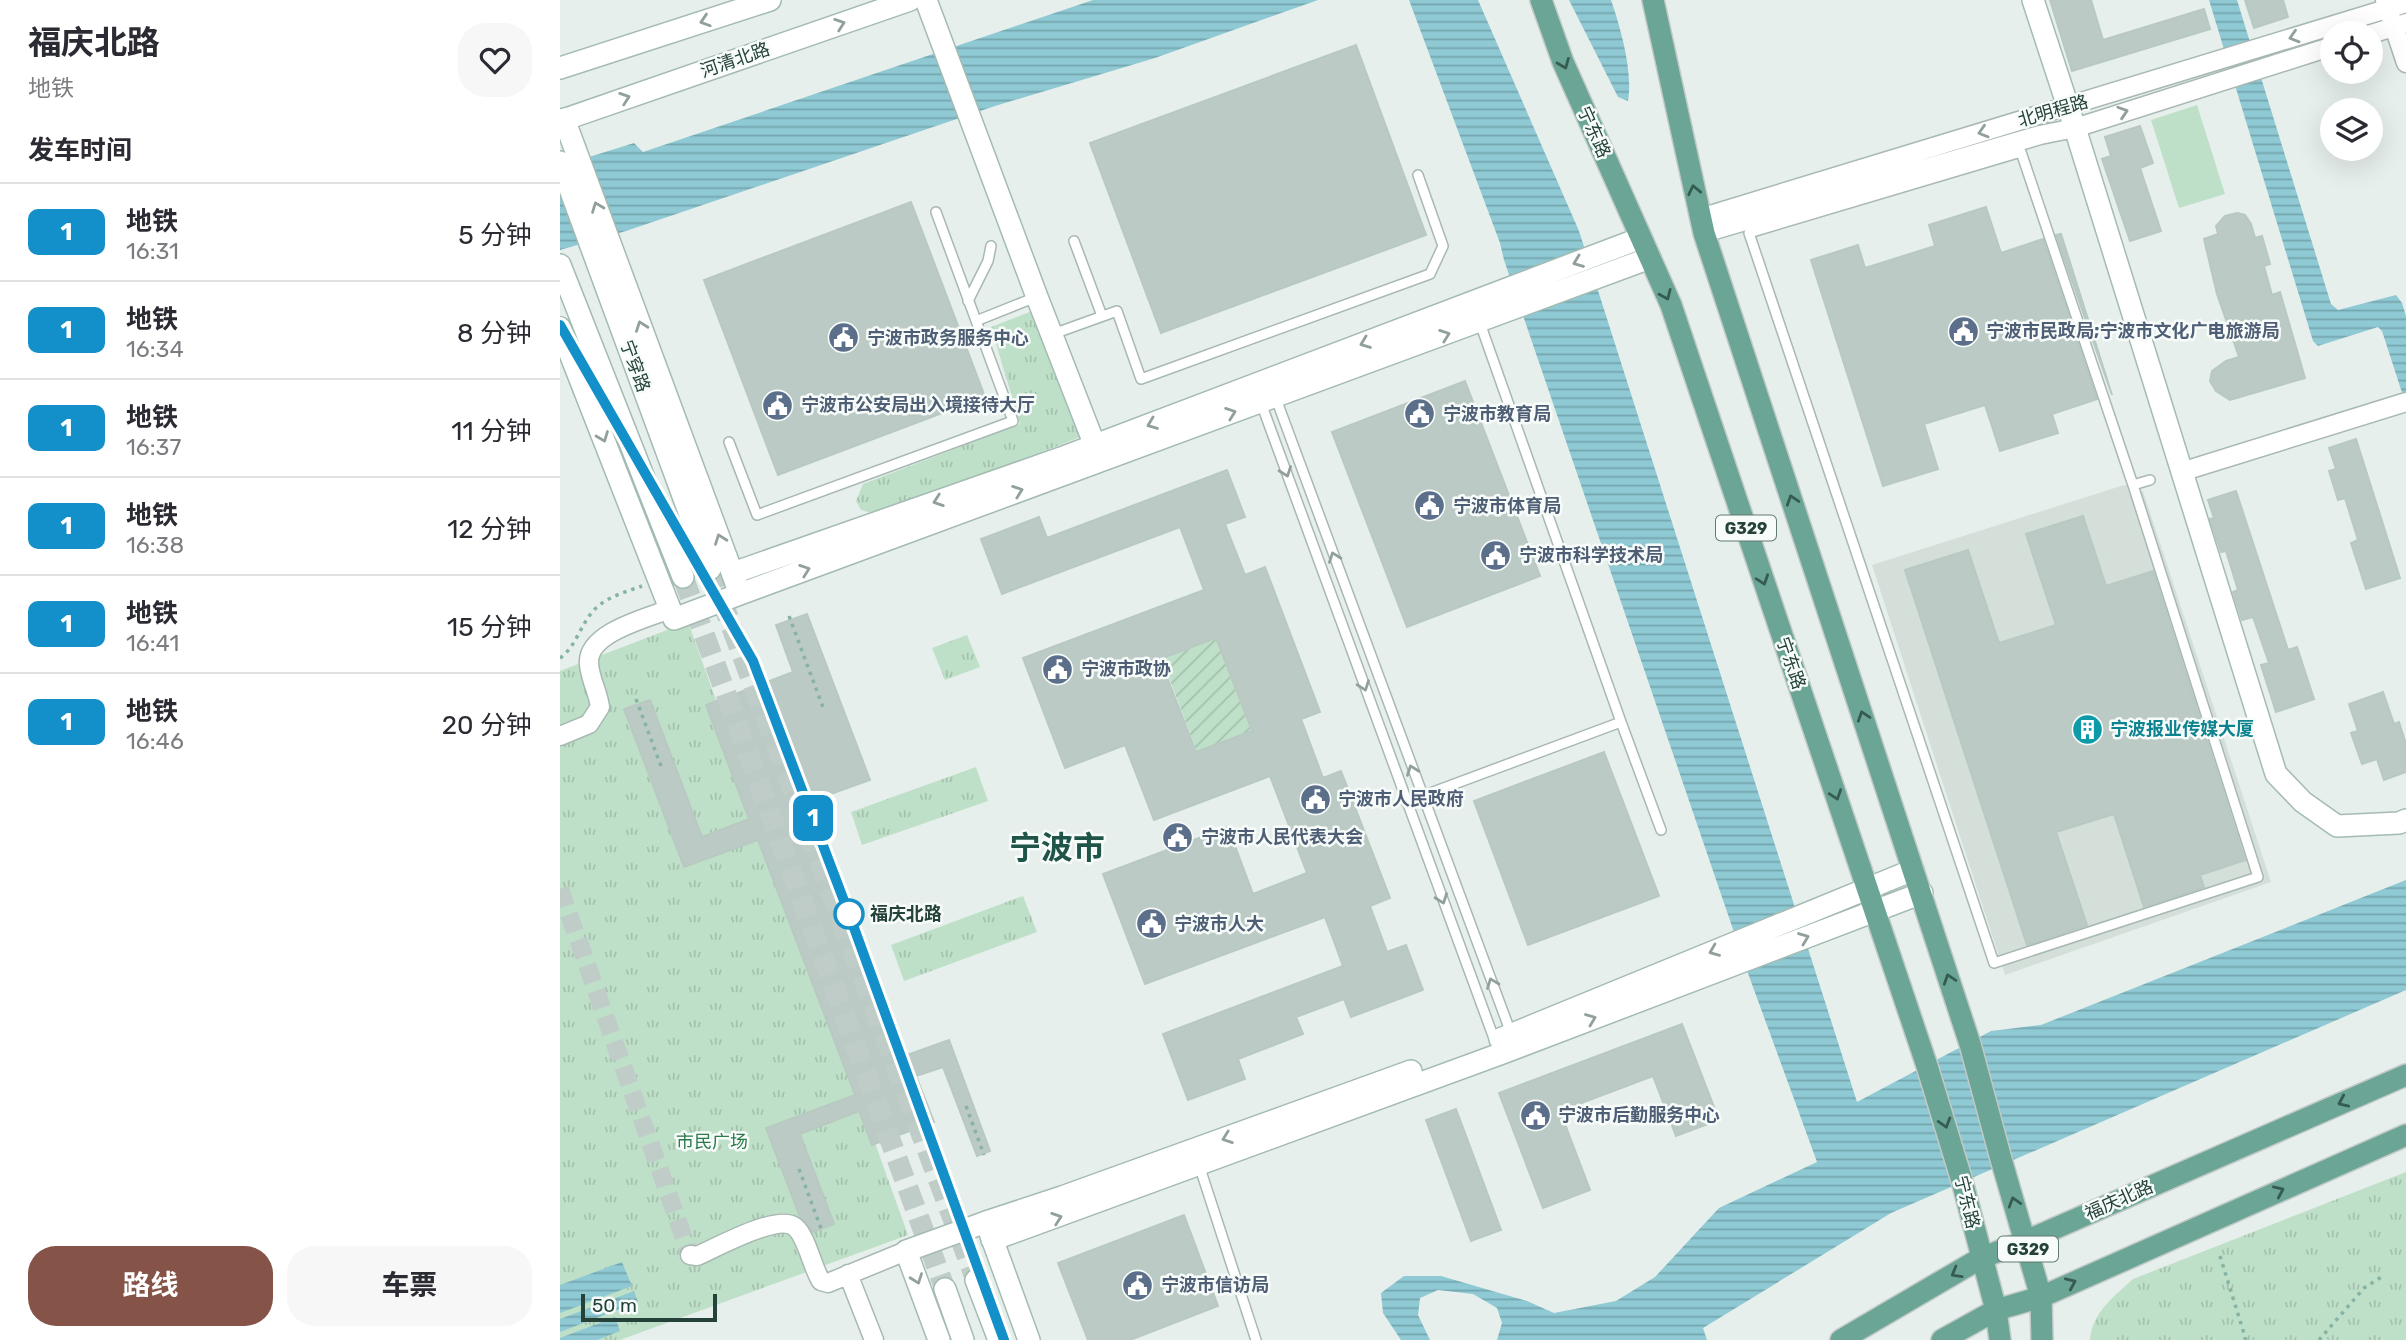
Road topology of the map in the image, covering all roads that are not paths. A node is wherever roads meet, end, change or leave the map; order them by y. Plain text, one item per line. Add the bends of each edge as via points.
1 (770, 0) edge
2 (910, 0) edge
3 (926, 0) edge
4 (940, 0) edge
5 (1541, 0) edge
6 (1653, 0) edge
7 (2033, 0) edge
8 (2406, 3) edge
9 (2387, 4) edge
10 (2400, 25) edge
11 (2383, 30) edge
12 (2320, 50) edge
13 (2406, 63) edge
14 (560, 68) edge
15 (2068, 107) junction
16 (562, 120) edge
17 (2075, 128) junction
18 (569, 168) edge
19 (1418, 175) dead end
20 (936, 212) dead end
21 (1702, 225) junction
22 (1641, 238) junction
23 (1073, 241) dead end
24 (991, 246) dead end
25 (603, 251) junction
26 (1650, 258) junction
27 (560, 266) edge
28 (1037, 297) junction
29 (968, 301) junction
30 (1102, 316) junction
31 (976, 321) junction
32 (1479, 323) junction
33 (560, 328) edge
34 (1058, 332) junction
35 (1265, 391) junction
36 (2406, 402) edge
37 (729, 442) dead end
38 (1104, 450) junction
39 (2181, 472) junction
40 (2150, 480) dead end
41 (2133, 485) junction
42 (709, 569) tunnel mouth
43 (683, 577) tunnel mouth
44 (737, 583) junction
45 (670, 609) junction
46 (1620, 722) junction
47 (560, 736) edge
48 (1422, 796) junction
49 (1406, 802) junction
50 (2406, 820) edge
51 (1661, 830) dead end
52 (1913, 870) junction
53 (1867, 888) junction
54 (1922, 893) junction
55 (1875, 911) junction
56 (1506, 1044) junction
57 (2406, 1075) edge
58 (2406, 1135) edge
59 (1197, 1157) junction
60 (989, 1231) junction
61 (2026, 1241) junction
62 (906, 1251) junction
63 (690, 1255) dead end
64 (1981, 1258) junction
65 (849, 1274) junction
66 (976, 1280) tunnel mouth
67 (945, 1289) tunnel mouth
68 (2041, 1297) junction
69 (1996, 1310) junction
70 (874, 1340) edge
71 (939, 1340) edge
72 (963, 1340) edge
73 (999, 1340) edge
74 (1029, 1340) edge
75 (1256, 1340) edge
76 (1841, 1340) edge
77 (1942, 1340) edge
78 (2000, 1340) edge
79 (2042, 1340) edge

1 -> 14 street
16 -> 2 street, 河清北路
3 - 28 street
4 - 34 street
5 -> 22 main road, 宁东路 / G329 via 1563,62
21 -> 6 main road, G329
7 - 15 street
8 - 9 street, 北明程路
9 - 10 street
9 -> 15 street, 北明程路
10 - 11 street
10 - 13 street
17 -> 12 street, 北明程路
15 - 17 street
15 -> 21 street, 北明程路
16 - 18 street, 宁穿路
17 - 21 street, 北明程路
17 - 39 street
25 -> 18 street, 宁穿路
19 - 30 lane via 1443,246 1430,274 1141,379 1117,311
20 - 29 lane
52 -> 21 main road, G329
22 - 26 main road, 宁东路 / G329
22 -> 35 street
23 - 30 lane
24 - 29 lane
25 - 42 street, 宁穿路
44 -> 25 street
26 - 32 street
26 -> 53 main road, 宁东路 / G329 via 1671,305
27 - 43 street, 宁穿路
28 - 31 lane
28 - 34 street
29 - 31 lane
30 - 34 lane
31 - 37 lane via 1013,421 757,515
35 -> 32 street
32 - 46 lane
33 -> 45 street
34 - 38 street
35 - 38 street
48 -> 35 lane
35 -> 49 lane
36 - 39 street
38 - 44 street
39 - 50 street via 2276,774 2337,827
40 - 41 lane
41 - 41 lane via 2258,877 1994,963 1749,233 2021,152
44 - 45 street via 674,619
45 - 47 street via 617,629 594,645 589,664 600,707 589,724
46 - 48 lane
46 - 51 lane
48 - 49 lane
56 -> 48 lane
49 -> 56 lane
52 - 53 street
52 - 54 main road, G329
53 - 55 main road, 宁东路 / G329
53 -> 56 street
54 - 55 street
61 -> 54 main road, G329
56 -> 55 street
55 -> 64 main road, 宁东路 / G329 via 1927,1066
56 - 59 street
57 -> 61 main road, 福庆北路
68 -> 58 main road
59 - 60 street
59 - 75 lane
60 - 62 street
60 - 74 street
61 - 64 main road, 福庆北路
61 - 68 main road, G329
62 - 65 street
62 -> 71 street
63 - 65 street via 786,1223 803,1238 821,1281 828,1283
64 - 69 main road, 宁东路 / G329
64 -> 76 main road, 福庆北路
65 - 70 street
66 - 73 street
67 - 72 street
68 - 69 main road
68 - 79 main road, G329
69 - 77 main road
69 - 78 main road, 宁东路 / G329

